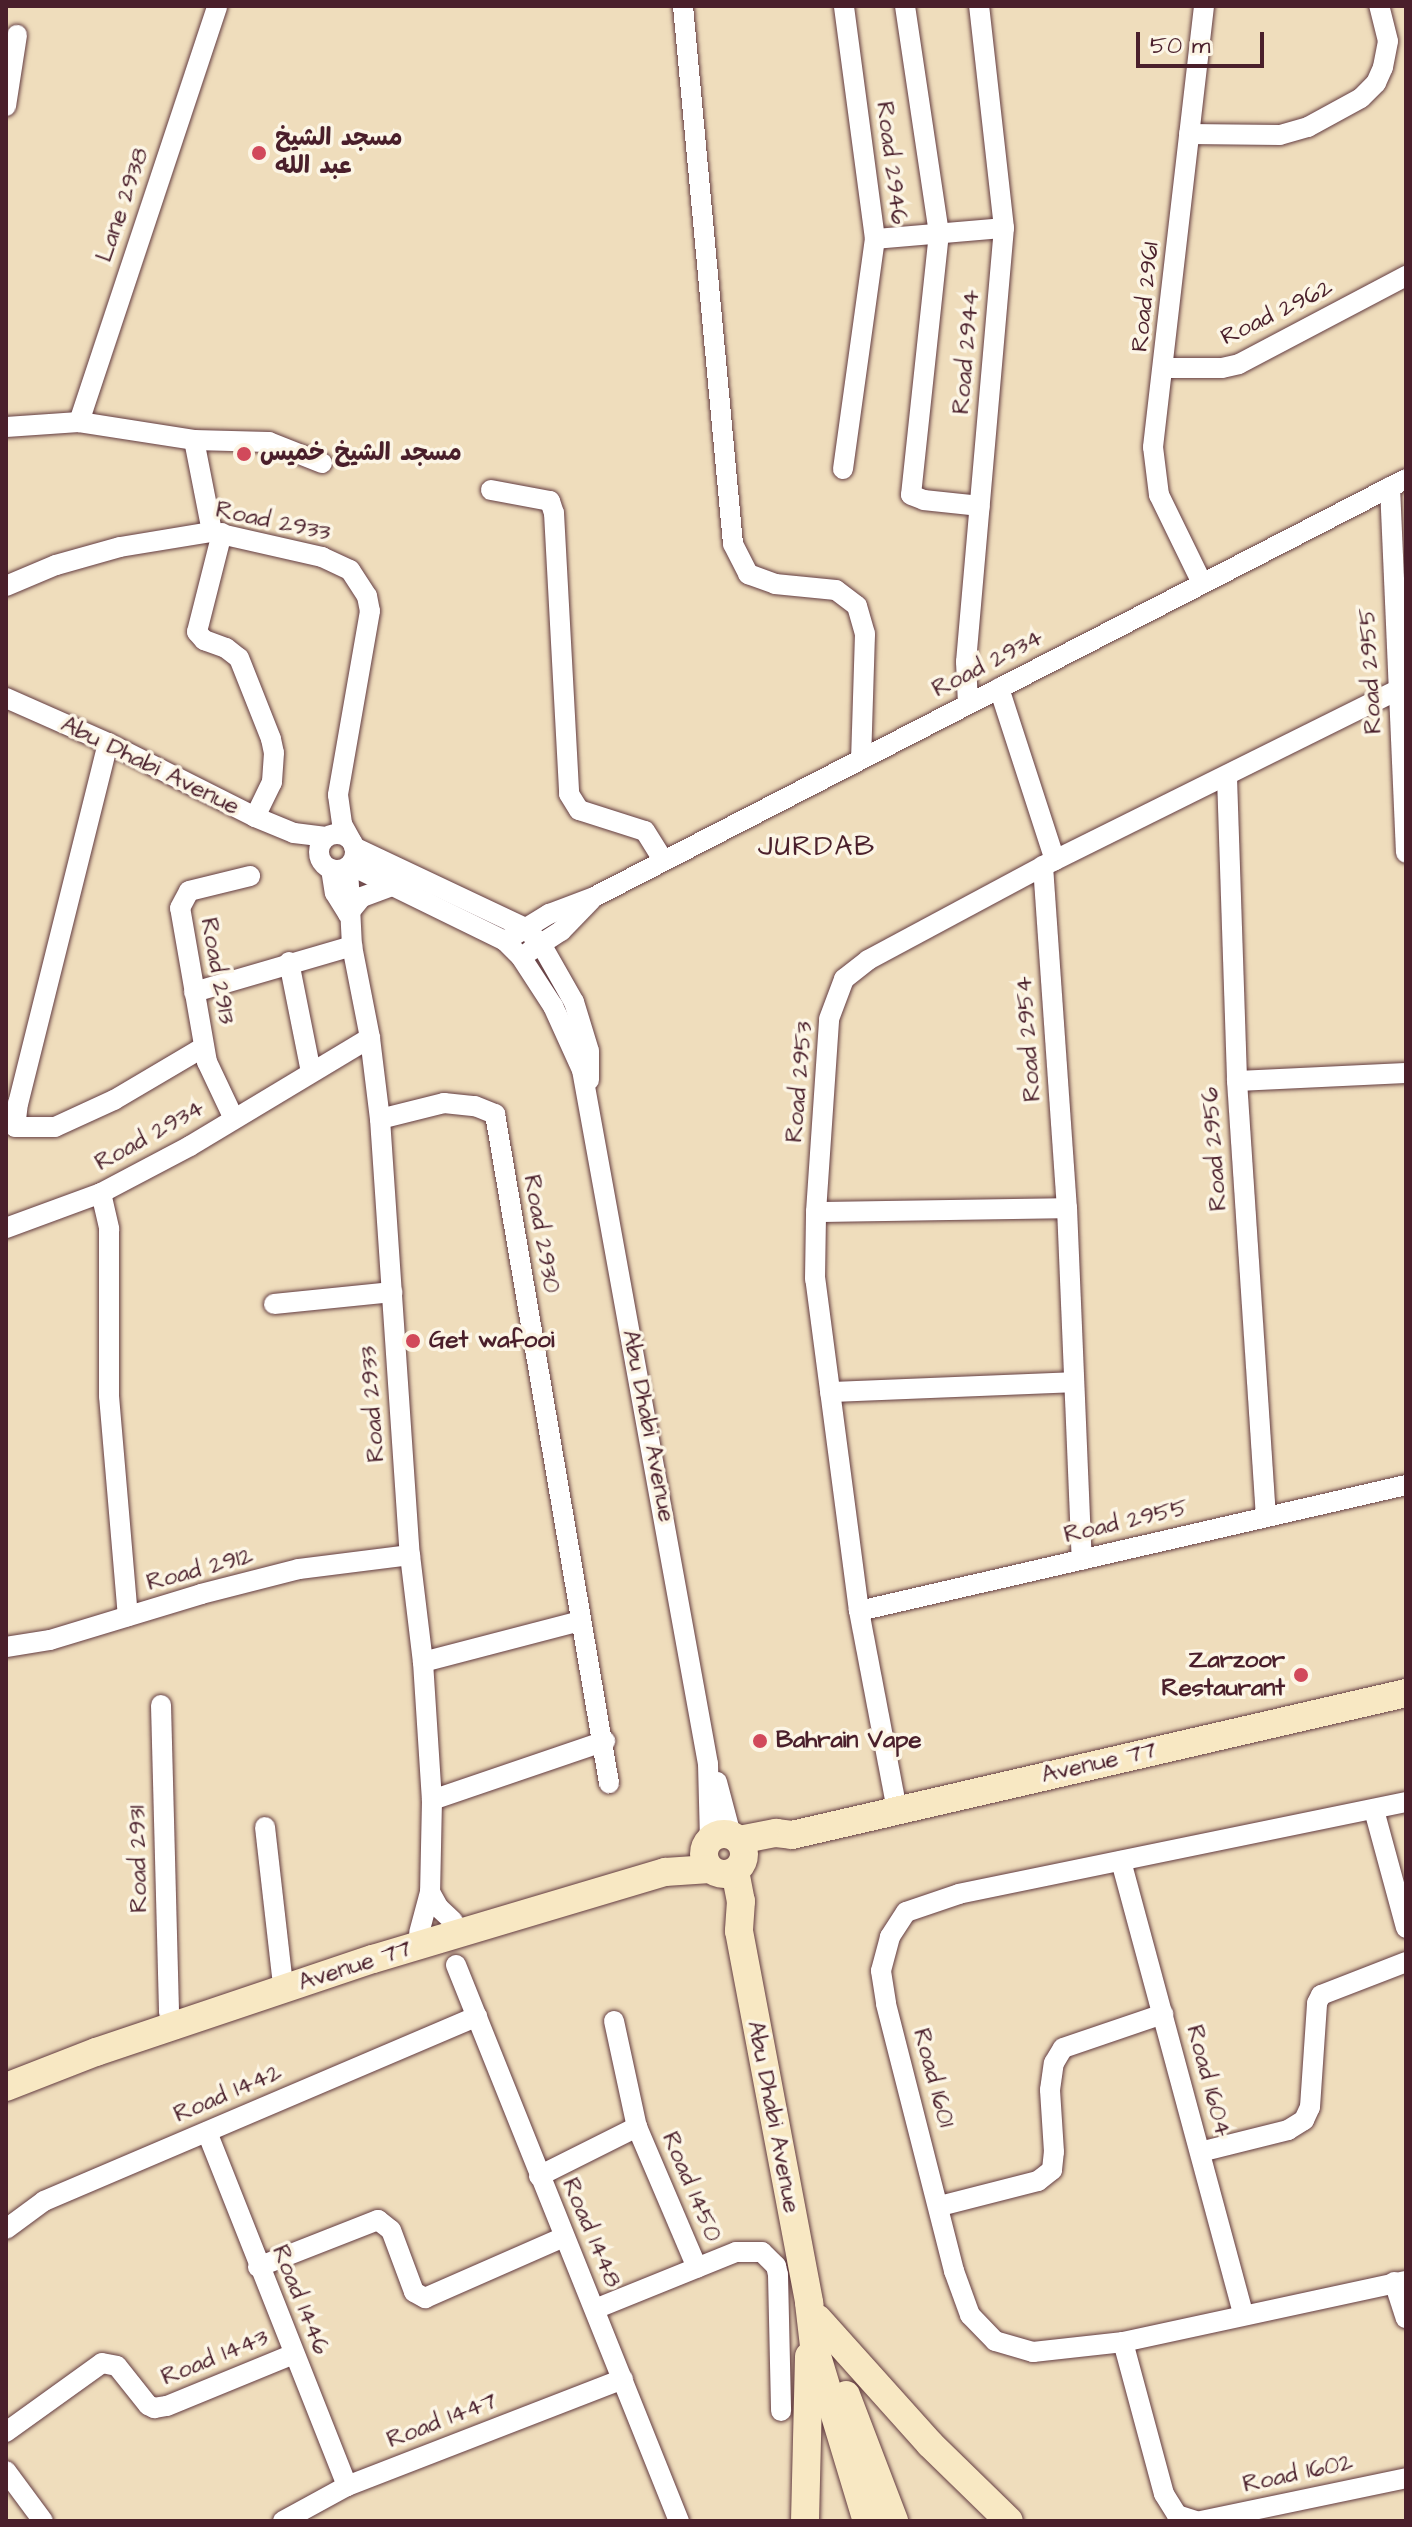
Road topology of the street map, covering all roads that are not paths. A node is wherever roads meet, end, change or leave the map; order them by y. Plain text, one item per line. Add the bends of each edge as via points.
1 (217, 6) edge
2 (683, 6) edge
3 (844, 6) edge
4 (905, 6) edge
5 (979, 6) edge
6 (1204, 6) edge
7 (1379, 6) edge
8 (17, 35) dead end
9 (6, 106) edge
10 (1189, 134) junction
11 (1004, 228) junction
12 (939, 233) junction
13 (875, 239) junction
14 (1406, 276) edge
15 (1164, 368) junction
16 (79, 422) junction
17 (6, 427) edge
18 (194, 440) junction
19 (322, 463) dead end
20 (843, 469) dead end
21 (1398, 483) edge
22 (491, 490) dead end
23 (980, 506) junction
24 (217, 532) junction
25 (1202, 583) junction
26 (6, 586) edge
27 (999, 688) junction
28 (1398, 690) junction
29 (6, 698) edge
30 (968, 704) junction
31 (108, 743) junction
32 (861, 759) junction
33 (1227, 777) junction
34 (255, 817) junction
35 (338, 852) junction
36 (1406, 853) edge
37 (663, 860) junction
38 (1049, 863) junction
39 (250, 876) dead end
40 (397, 878) junction
41 (594, 897) junction
42 (348, 914) junction
43 (525, 928) junction
44 (505, 941) junction
45 (541, 944) junction
46 (352, 946) junction
47 (521, 957) junction
48 (289, 962) junction
49 (194, 992) junction
50 (370, 1038) junction
51 (204, 1047) junction
52 (311, 1072) junction
53 (1406, 1073) edge
54 (1237, 1081) junction
55 (587, 1088) junction
56 (234, 1119) junction
57 (380, 1119) junction
58 (10, 1126) edge
59 (101, 1193) junction
60 (1067, 1208) junction
61 (816, 1212) junction
62 (6, 1228) edge
63 (392, 1292) junction
64 (274, 1304) dead end
65 (1074, 1382) junction
66 (830, 1392) junction
67 (1406, 1485) edge
68 (1266, 1516) junction
69 (410, 1555) junction
70 (1082, 1560) junction
71 (859, 1611) junction
72 (128, 1616) junction
73 (580, 1621) junction
74 (6, 1647) edge
75 (423, 1662) junction
76 (1406, 1693) edge
77 (161, 1705) dead end
78 (605, 1741) junction
79 (609, 1783) dead end
80 (432, 1800) junction
81 (1406, 1802) edge
82 (897, 1810) junction
83 (1374, 1810) junction
84 (265, 1827) dead end
85 (724, 1855) junction
86 (1121, 1861) junction
87 (430, 1892) junction
88 (458, 1927) junction
89 (1406, 1928) edge
90 (425, 1937) junction
91 (1406, 1962) edge
92 (456, 1965) junction
93 (282, 1976) junction
94 (169, 2013) junction
95 (1163, 2014) junction
96 (477, 2016) junction
97 (614, 2021) dead end
98 (6, 2071) edge
99 (6, 2087) edge
100 (637, 2127) junction
101 (207, 2132) junction
102 (1200, 2152) junction
103 (539, 2176) junction
104 (940, 2206) junction
105 (6, 2229) edge
106 (564, 2237) junction
107 (258, 2267) junction
108 (697, 2268) junction
109 (1400, 2282) edge
110 (595, 2309) junction
111 (1243, 2314) junction
112 (812, 2315) junction
113 (1406, 2318) edge
114 (1123, 2342) junction
115 (294, 2354) junction
116 (623, 2379) junction
117 (781, 2411) dead end
118 (6, 2432) edge
119 (6, 2471) edge
120 (1406, 2478) edge
121 (347, 2486) junction
122 (43, 2521) edge
123 (284, 2521) edge
124 (679, 2521) edge
125 (805, 2521) edge
126 (867, 2521) edge
127 (894, 2521) edge
128 (1009, 2521) edge
129 (1198, 2521) edge

1 - 16 street, Lane 2938
2 - 32 street via 733,544 748,574 775,584 836,590 857,606 865,634
3 - 13 street, Road 2946
4 - 12 street
5 - 11 street, Road 2944
6 - 10 street, Road 2961
7 - 10 street via 1388,41 1383,67 1361,98 1308,127 1280,135
8 - 9 street
10 - 15 street, Road 2961
11 - 12 street
11 - 23 street, Road 2944
12 - 13 street
12 - 23 street via 911,495
13 - 20 street, Road 2946
14 - 15 street, Road 2962 via 1239,364
15 - 25 street, Road 2961 via 1153,447 1155,475 1166,514
16 - 17 street
16 - 18 street
18 - 19 street via 269,442
18 - 24 street
21 - 25 street, Road 2934
21 - 28 street, Road 2955
22 - 37 street via 550,501 554,513 569,794 579,810 645,831
23 - 30 street, Road 2944 via 966,662
24 - 26 street, Road 2933 via 120,547
24 - 34 street via 197,632 239,658 271,739 272,782
24 - 35 street, Road 2933 via 337,562 350,570 367,596 369,626 338,795 329,815
25 - 27 street, Road 2934
27 - 30 street, Road 2934
27 - 38 street, Road 2954
28 - 33 street, Road 2953
28 - 36 street, Road 2955
29 - 31 street, Abu Dhabi Avenue
30 - 32 street, Road 2934
31 - 34 street, Abu Dhabi Avenue
31 - 58 street
32 - 37 street, Road 2934
33 - 38 street, Road 2953
33 - 54 street, Road 2956
34 - 35 street, Abu Dhabi Avenue
35 - 40 street, Abu Dhabi Avenue
35 - 42 street, Road 2933 via 335,893
37 - 41 street, Road 2934
38 - 60 street, Road 2954
38 - 61 street, Road 2953 via 868,960 844,979 829,1019
39 - 49 street, Road 2913 via 195,889 181,901
40 - 42 street via 372,891
40 - 43 street, Abu Dhabi Avenue
40 - 44 street, Abu Dhabi Avenue
41 - 43 street, Road 2934
41 - 45 street, Road 2934
42 - 46 street, Road 2933
43 - 44 street, Road 2934
43 - 45 street, Abu Dhabi Avenue
44 - 47 street, Abu Dhabi Avenue
45 - 47 street, Road 2934
45 - 55 street, Abu Dhabi Avenue via 581,1018 592,1069
46 - 48 street
46 - 50 street, Road 2933
47 - 55 street, Abu Dhabi Avenue via 553,1006
48 - 49 street
48 - 52 street
49 - 51 street, Road 2913
50 - 52 street, Road 2934
50 - 57 street, Road 2933
51 - 56 street, Road 2913 via 212,1077
51 - 58 street via 114,1100 55,1127
52 - 56 street, Road 2934
53 - 54 street
54 - 68 street, Road 2956
55 - 85 street, Abu Dhabi Avenue
56 - 59 street, Road 2934
57 - 63 street, Road 2933
57 - 73 street, Road 2930 via 444,1103 495,1114
59 - 62 street, Road 2934
59 - 72 street via 109,1229 109,1396
60 - 61 street
60 - 65 street, Road 2954
61 - 66 street, Road 2953 via 815,1279
63 - 64 street
63 - 69 street, Road 2933
65 - 66 street
65 - 70 street, Road 2954
66 - 71 street, Road 2953
67 - 68 street, Road 2955
68 - 70 street, Road 2955
69 - 72 street, Road 2912 via 310,1566
69 - 75 street, Road 2933
70 - 71 street, Road 2955
71 - 82 street, Road 2953
72 - 74 street, Road 2912 via 50,1640
73 - 75 street
73 - 78 street, Road 2930
75 - 80 street, Road 2933
76 - 82 street, Avenue 77
77 - 94 street, Road 2931
78 - 79 street, Road 2930
78 - 80 street
80 - 87 street, Road 2933
81 - 83 street, Road 1601
82 - 85 street, Avenue 77 via 792,1835 775,1849
83 - 86 street, Road 1601
83 - 89 street
84 - 93 street
85 - 88 street, Avenue 77
85 - 112 street, Abu Dhabi Avenue via 724,1904 739,1931
86 - 95 street, Road 1604
86 - 104 street, Road 1601 via 959,1894 906,1912 890,1937 881,1971 886,2004
87 - 88 street
87 - 90 street, Road 2933
88 - 90 street, Avenue 77
88 - 92 street
90 - 92 street, Road 1448
90 - 93 street, Avenue 77
90 - 99 street, Avenue 77
91 - 102 street via 1321,1995 1310,2107 1304,2120 1288,2130
92 - 96 street, Road 1448
93 - 94 street, Avenue 77
94 - 98 street, Avenue 77
95 - 102 street, Road 1604
95 - 104 street via 1063,2048 1054,2063 1050,2090 1052,2170 1038,2181
96 - 101 street, Road 1442
96 - 103 street, Road 1448
97 - 100 street, Road 1450
100 - 103 street, Road 1450
100 - 108 street, Road 1450
101 - 105 street, Road 1442 via 44,2201
101 - 107 street, Road 1446
102 - 111 street, Road 1604
103 - 106 street, Road 1448
104 - 114 street, Road 1601 via 970,2315 995,2341 1033,2352
106 - 107 street via 425,2298 414,2292 391,2230 378,2220
106 - 110 street, Road 1448
107 - 115 street, Road 1446
108 - 110 street, Road 1450
108 - 117 street, Road 1450 via 748,2249 762,2252 776,2266
109 - 111 street, Road 1601
109 - 113 street
110 - 116 street, Road 1448
111 - 114 street, Road 1601
112 - 125 street
112 - 126 street, Abu Dhabi Avenue via 820,2368
112 - 127 street, Abu Dhabi Avenue
112 - 128 street
114 - 129 street, Road 1602 via 1164,2494 1177,2515
115 - 118 street, Road 1443 via 154,2408 121,2369 102,2363
115 - 121 street, Road 1446
116 - 121 street, Road 1447
116 - 124 street, Road 1448
119 - 122 street
120 - 129 street, Road 1602
121 - 123 street, Road 1447

